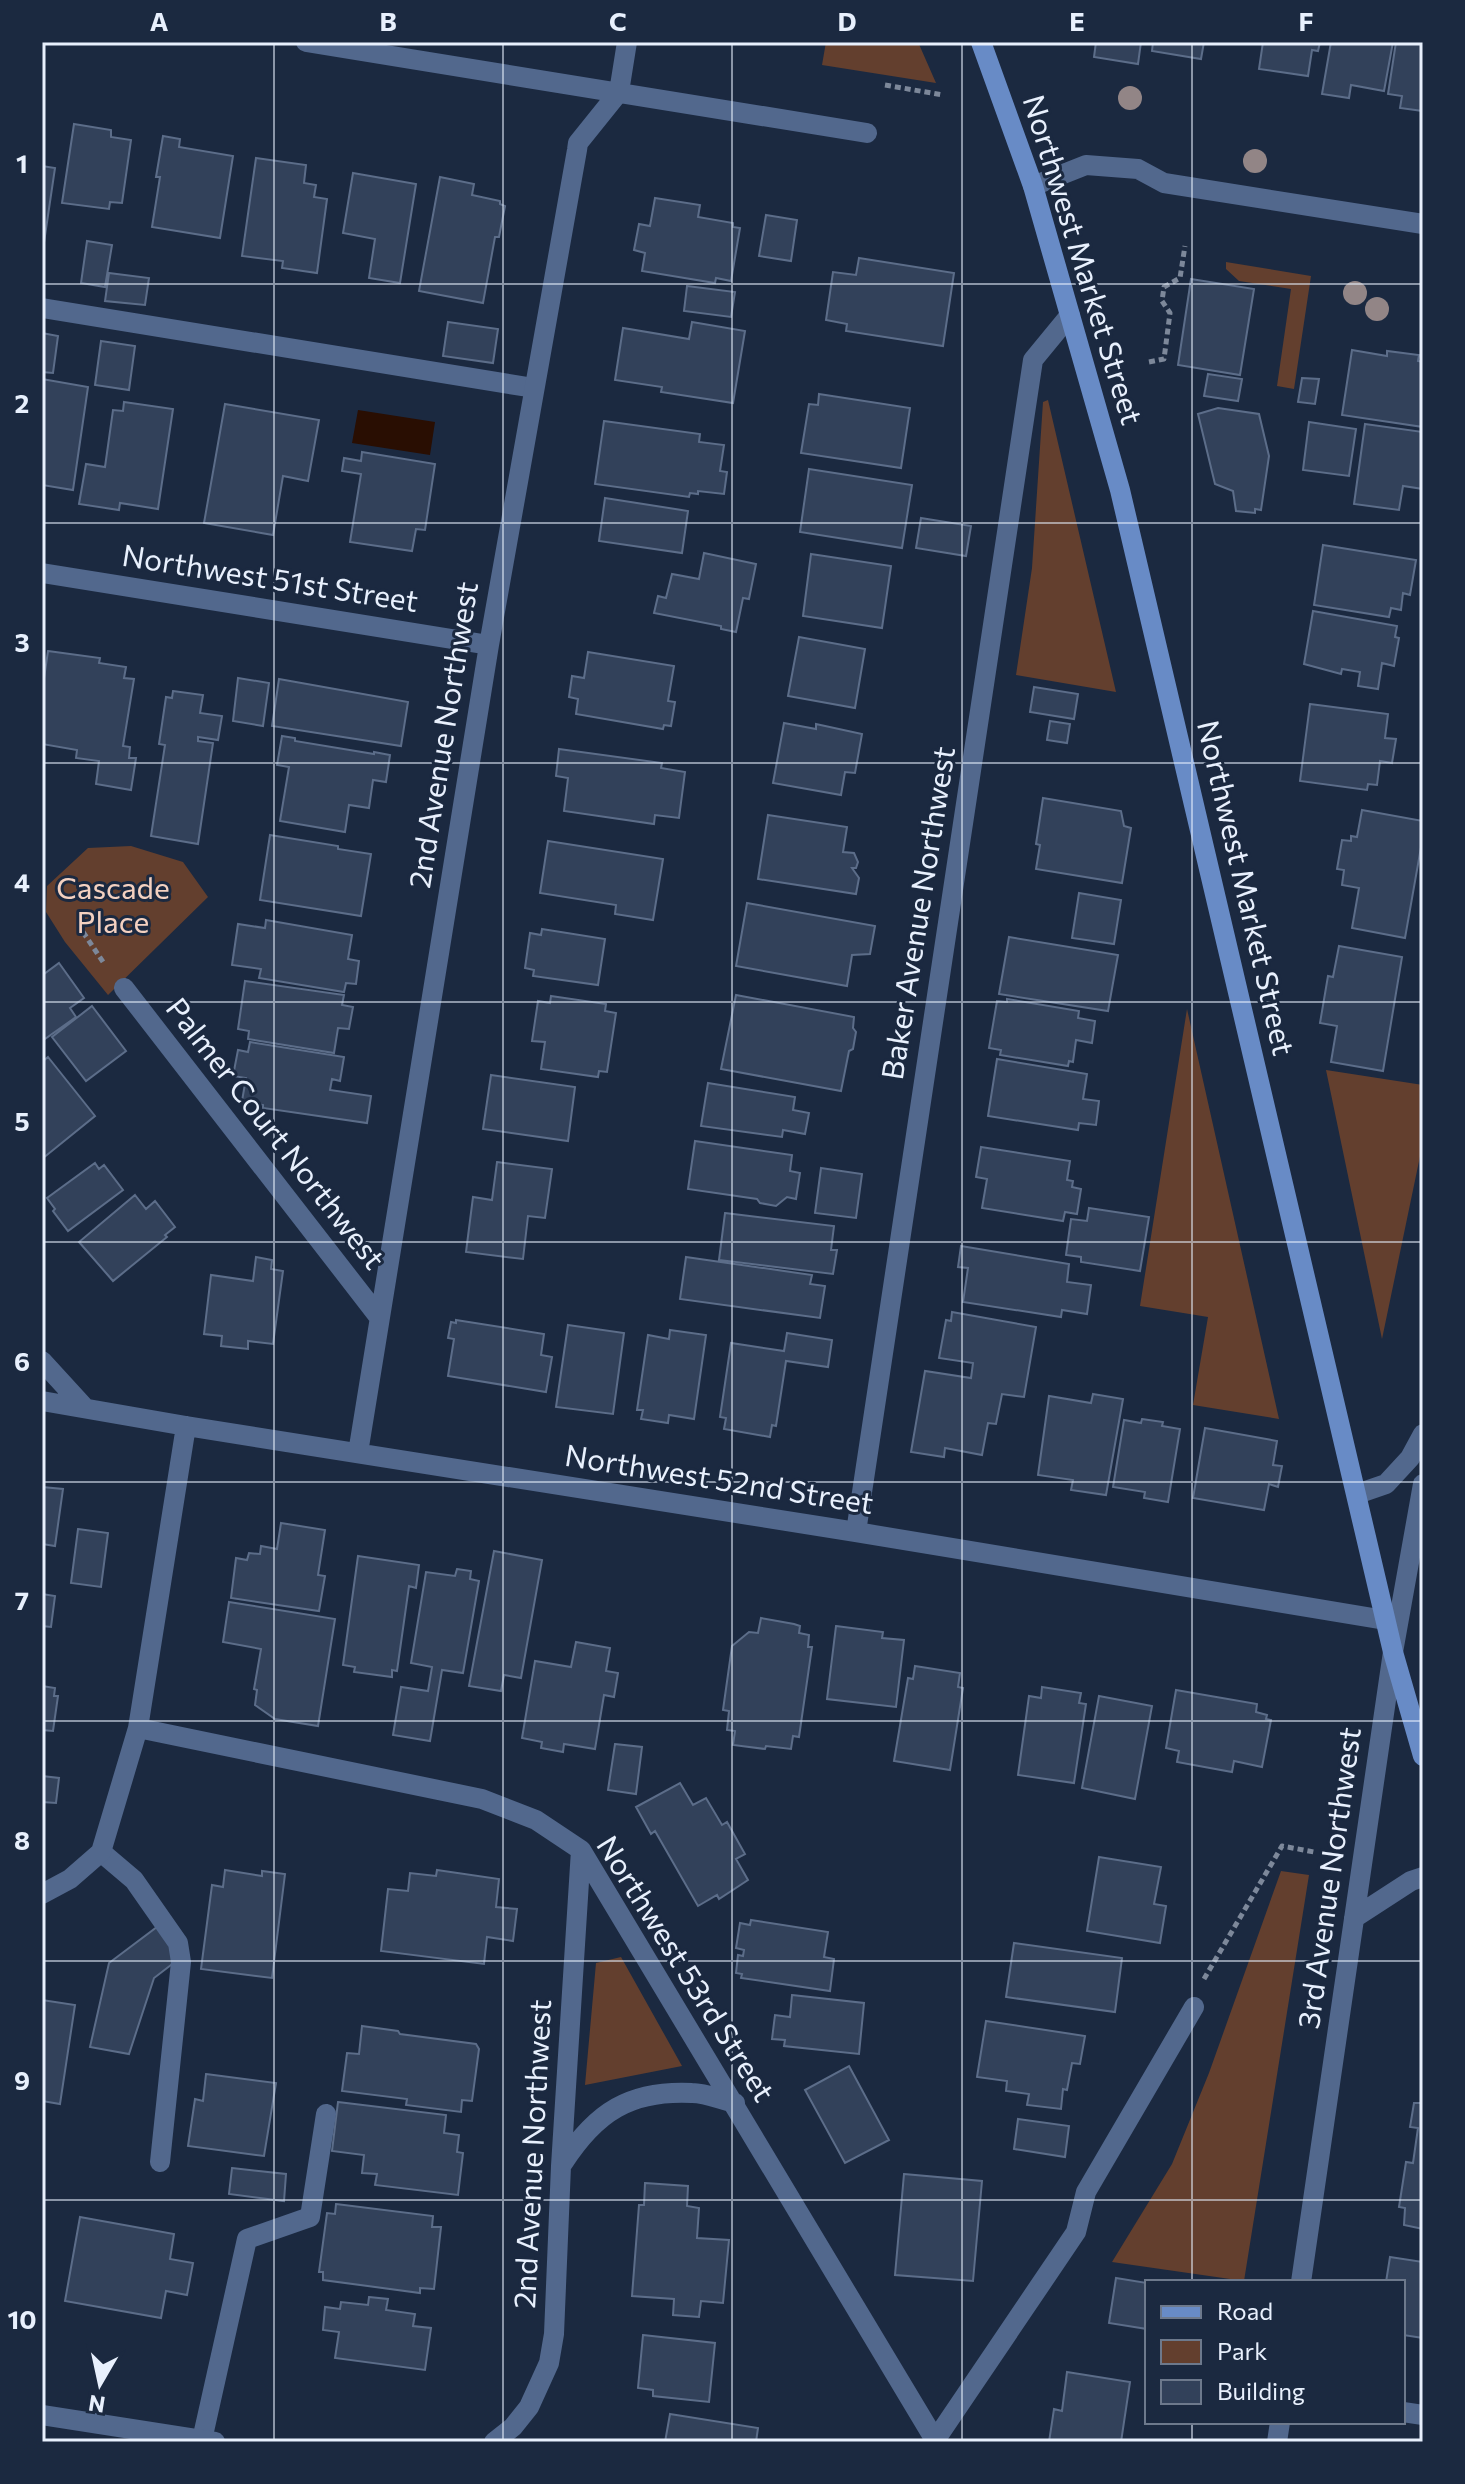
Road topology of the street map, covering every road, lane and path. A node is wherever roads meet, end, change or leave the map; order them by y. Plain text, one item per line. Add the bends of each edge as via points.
1 (306, 42) edge
2 (627, 42) edge
3 (981, 42) edge
4 (885, 85) dead end
5 (619, 92) junction
6 (943, 95) dead end
7 (867, 133) dead end
8 (1033, 186) junction
9 (1423, 224) edge
10 (1185, 246) dead end
11 (42, 308) edge
12 (1070, 315) junction
13 (1149, 362) dead end
14 (534, 388) junction
15 (42, 573) edge
16 (489, 645) junction
17 (124, 988) dead end
18 (379, 1317) junction
19 (42, 1361) edge
20 (42, 1401) edge
21 (85, 1408) junction
22 (186, 1426) junction
23 (1423, 1434) edge
24 (358, 1453) junction
25 (1423, 1484) edge
26 (1357, 1494) junction
27 (856, 1532) junction
28 (1385, 1620) junction
29 (1393, 1652) junction
30 (138, 1728) junction
31 (1423, 1756) edge
32 (581, 1850) junction
33 (101, 1852) junction
34 (1314, 1852) dead end
35 (1423, 1877) edge
36 (42, 1894) edge
37 (1354, 1918) junction
38 (1202, 1982) dead end
39 (1194, 2007) dead end
40 (735, 2103) junction
41 (326, 2114) dead end
42 (160, 2162) dead end
43 (561, 2166) junction
44 (1301, 2280) edge
45 (42, 2415) edge
46 (209, 2441) edge
47 (935, 2441) edge
48 (494, 2442) edge

1 - 5 street
2 - 5 street, 2nd Avenue Northwest
3 - 8 main road, Northwest Market Street
4 - 6 path
5 - 7 street
5 - 14 street, 2nd Avenue Northwest via 578,143
8 - 9 street via 1086,165 1138,169 1164,183
8 - 12 main road, Northwest Market Street
10 - 13 path via 1180,278 1164,287 1162,301 1170,313 1164,359
11 - 14 street
12 - 26 main road, Northwest Market Street via 1120,490
12 - 27 street, Baker Avenue Northwest via 1033,360
14 - 16 street, 2nd Avenue Northwest
15 - 16 street, Northwest 51st Street
16 - 18 street, 2nd Avenue Northwest
17 - 18 street, Palmer Court Northwest
18 - 24 street, 2nd Avenue Northwest
19 - 21 street
20 - 21 street, Northwest 52nd Street
21 - 22 street, Northwest 52nd Street
22 - 24 street, Northwest 52nd Street
22 - 30 street
23 - 26 street via 1386,1484
24 - 27 street, Northwest 52nd Street
25 - 29 street, 3rd Avenue Northwest
26 - 28 main road, Northwest Market Street
27 - 28 street, Northwest 52nd Street
28 - 29 main road, Northwest Market Street
29 - 31 main road, Northwest Market Street
29 - 37 street, 3rd Avenue Northwest
30 - 32 street, Northwest 53rd Street via 482,1799 536,1820
30 - 33 street
32 - 40 street, Northwest 53rd Street
32 - 43 street, 2nd Avenue Northwest
33 - 36 street via 70,1879
33 - 42 street via 134,1880 178,1943 181,1962
34 - 38 path via 1282,1846
35 - 37 street
37 - 44 street, 3rd Avenue Northwest
39 - 47 street via 1086,2192 1076,2232
40 - 43 street via 694,2093 630,2101 601,2116
40 - 47 street, Northwest 53rd Street
41 - 46 street via 310,2217 247,2239
43 - 48 street, 2nd Avenue Northwest via 549,2363 529,2407
45 - 46 street

